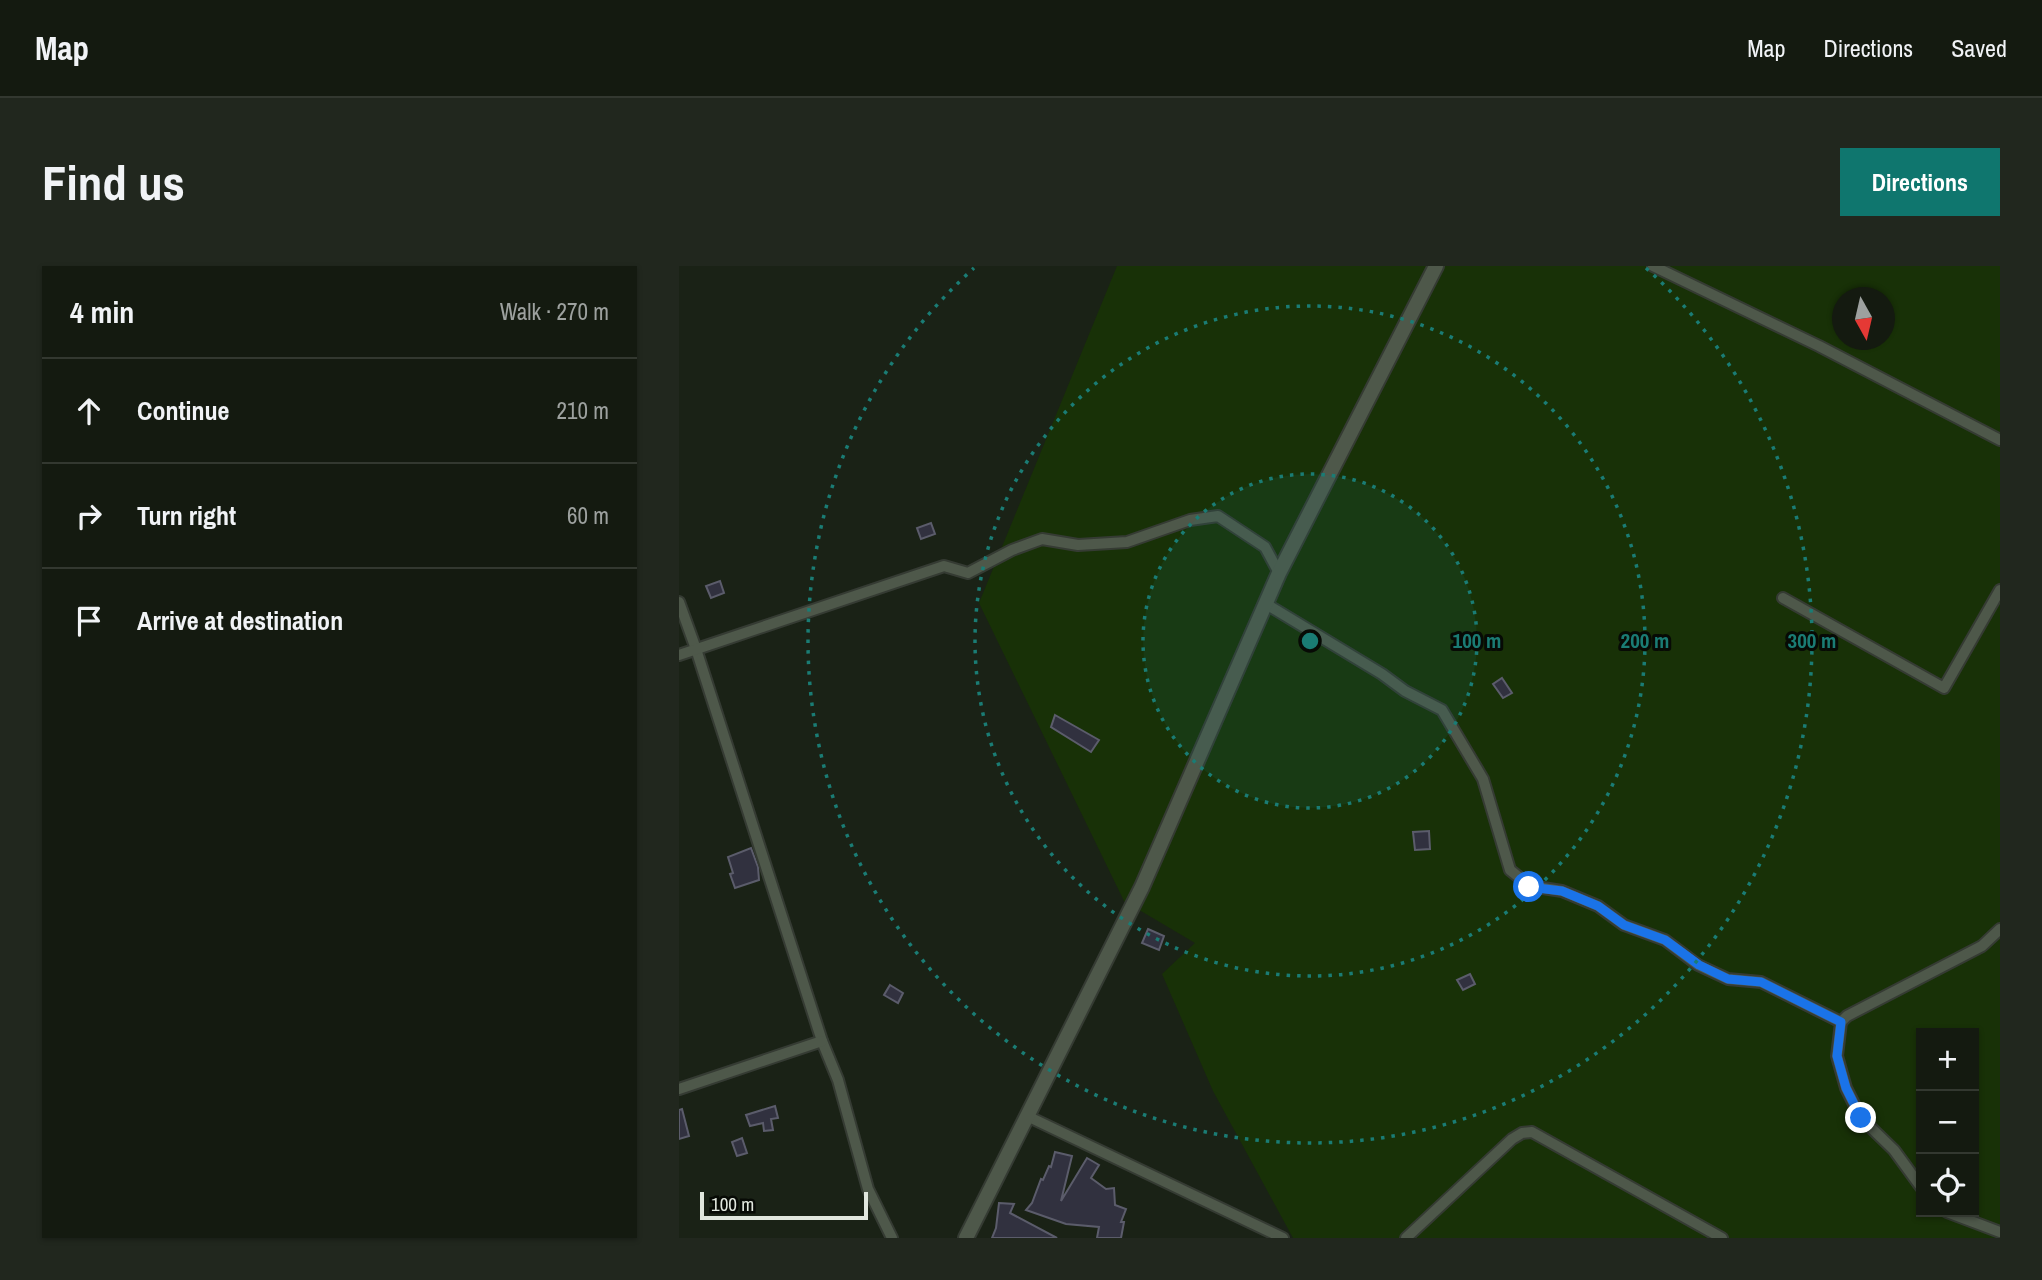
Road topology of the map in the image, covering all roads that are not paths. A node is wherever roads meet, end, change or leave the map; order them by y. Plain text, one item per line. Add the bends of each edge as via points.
1 (1436, 266) edge
2 (1653, 266) edge
3 (2000, 440) edge
4 (1279, 573) junction
5 (2000, 590) edge
6 (1783, 598) dead end
7 (679, 602) edge
8 (1266, 604) junction
9 (697, 649) junction
10 (679, 655) edge
11 (2000, 929) edge
12 (1841, 1022) junction
13 (821, 1041) junction
14 (679, 1090) edge
15 (1027, 1116) junction
16 (1916, 1180) edge
17 (1960, 1217) edge
18 (2000, 1232) edge
19 (893, 1238) edge
20 (966, 1238) edge
21 (1283, 1238) edge
22 (1406, 1238) edge
23 (1722, 1238) edge

1 - 4 street
2 - 3 street
4 - 8 street
4 - 9 street via 1265,547 1219,516 1190,520 1127,542 1078,545 1042,539 968,573 944,566
5 - 6 street via 1944,688
7 - 9 street
8 - 12 street via 1442,710 1483,779 1510,870 1529,887 1562,891 1598,906 1624,925 1665,940 1728,979 1761,982
8 - 15 street via 1142,887
9 - 10 street
9 - 13 street
11 - 12 street via 1982,946
12 - 16 street via 1837,1056 1846,1088 1861,1118 1894,1150
13 - 14 street
13 - 19 street via 838,1080 868,1189
15 - 20 street
15 - 21 street
17 - 18 street
22 - 23 street via 1512,1139 1532,1132

